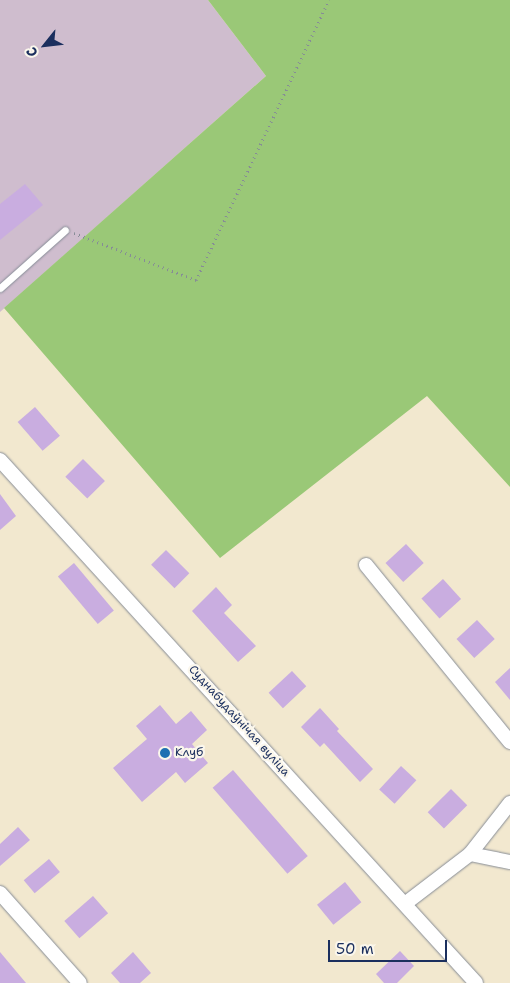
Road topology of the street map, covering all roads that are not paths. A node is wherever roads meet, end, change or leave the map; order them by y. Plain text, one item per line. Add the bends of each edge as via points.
1 (65, 230) road end
2 (0, 288) edge
3 (0, 460) edge
4 (366, 565) dead end
5 (510, 742) edge
6 (510, 804) edge
7 (470, 854) junction
8 (510, 862) edge
9 (0, 892) edge
10 (406, 903) junction
11 (80, 983) edge
12 (476, 983) edge

1 - 2 lane
3 - 10 street, Суднабудаўнічая вуліца
4 - 5 street
6 - 7 street
7 - 8 street
7 - 10 street
9 - 11 street
10 - 12 street, Суднабудаўнічая вуліца

